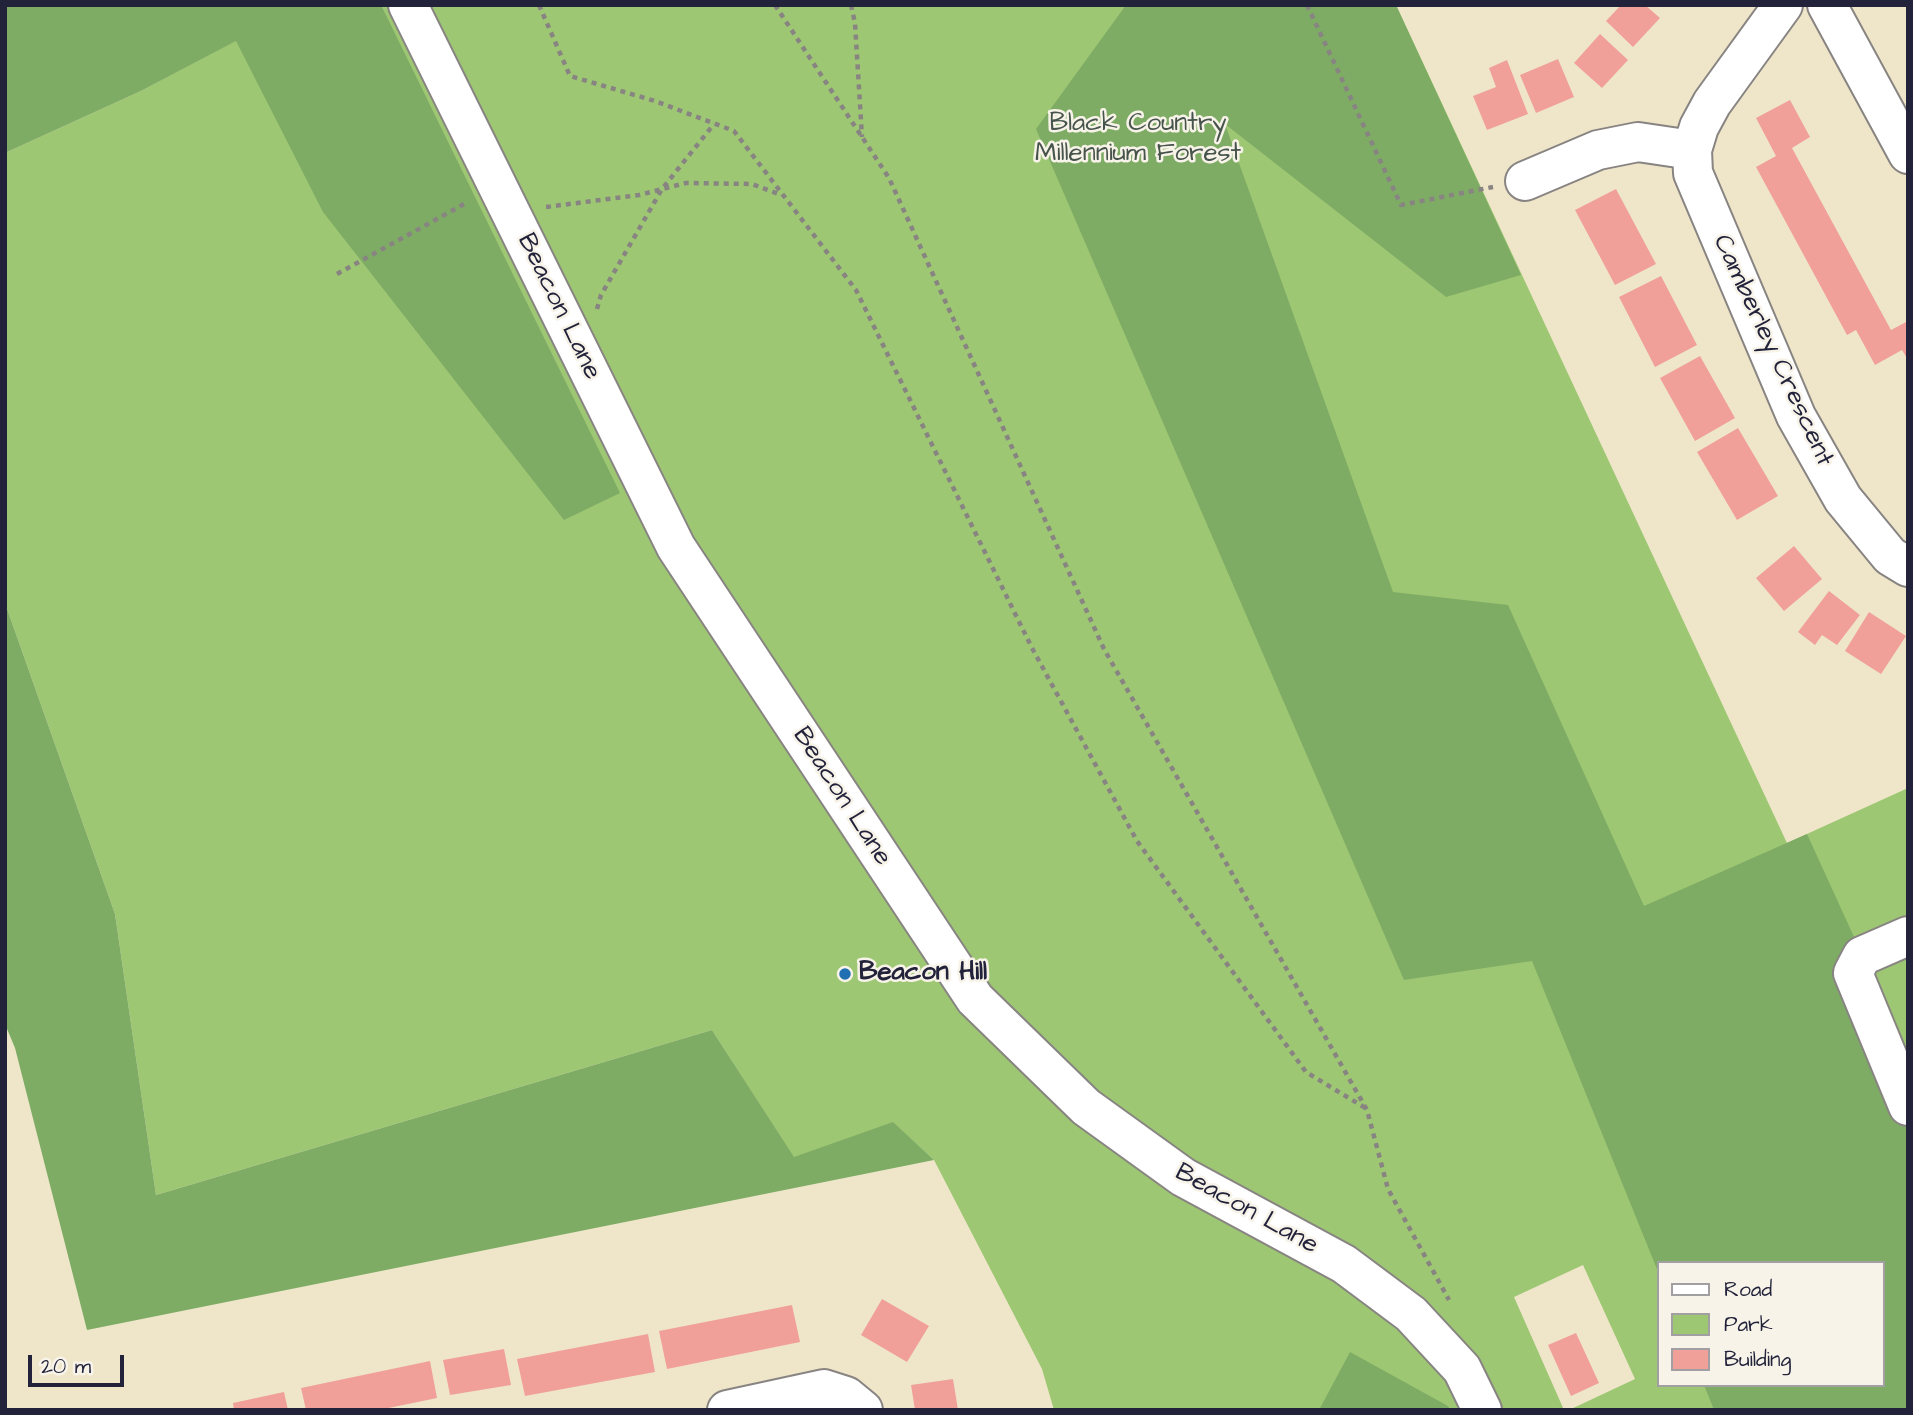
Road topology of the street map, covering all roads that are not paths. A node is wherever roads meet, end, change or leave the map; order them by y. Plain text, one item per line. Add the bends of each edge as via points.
1 (408, 5) edge
2 (1783, 5) edge
3 (1827, 5) edge
4 (1692, 150) junction
5 (1908, 154) edge
6 (1525, 181) road end
7 (1908, 567) edge
8 (1908, 936) edge
9 (1908, 1106) edge
10 (727, 1410) edge
11 (863, 1410) edge
12 (1482, 1410) edge

1 - 12 street, Beacon Lane via 676,547 975,999 1097,1115 1183,1177 1344,1264 1412,1314 1462,1369
2 - 4 street, Camberley Crescent via 1712,103
3 - 5 street
4 - 6 street via 1638,142 1598,150
4 - 7 street, Camberley Crescent via 1693,173 1701,195 1796,416 1843,499 1890,556
8 - 9 street via 1862,956 1853,973
10 - 11 street via 824,1389 846,1396

